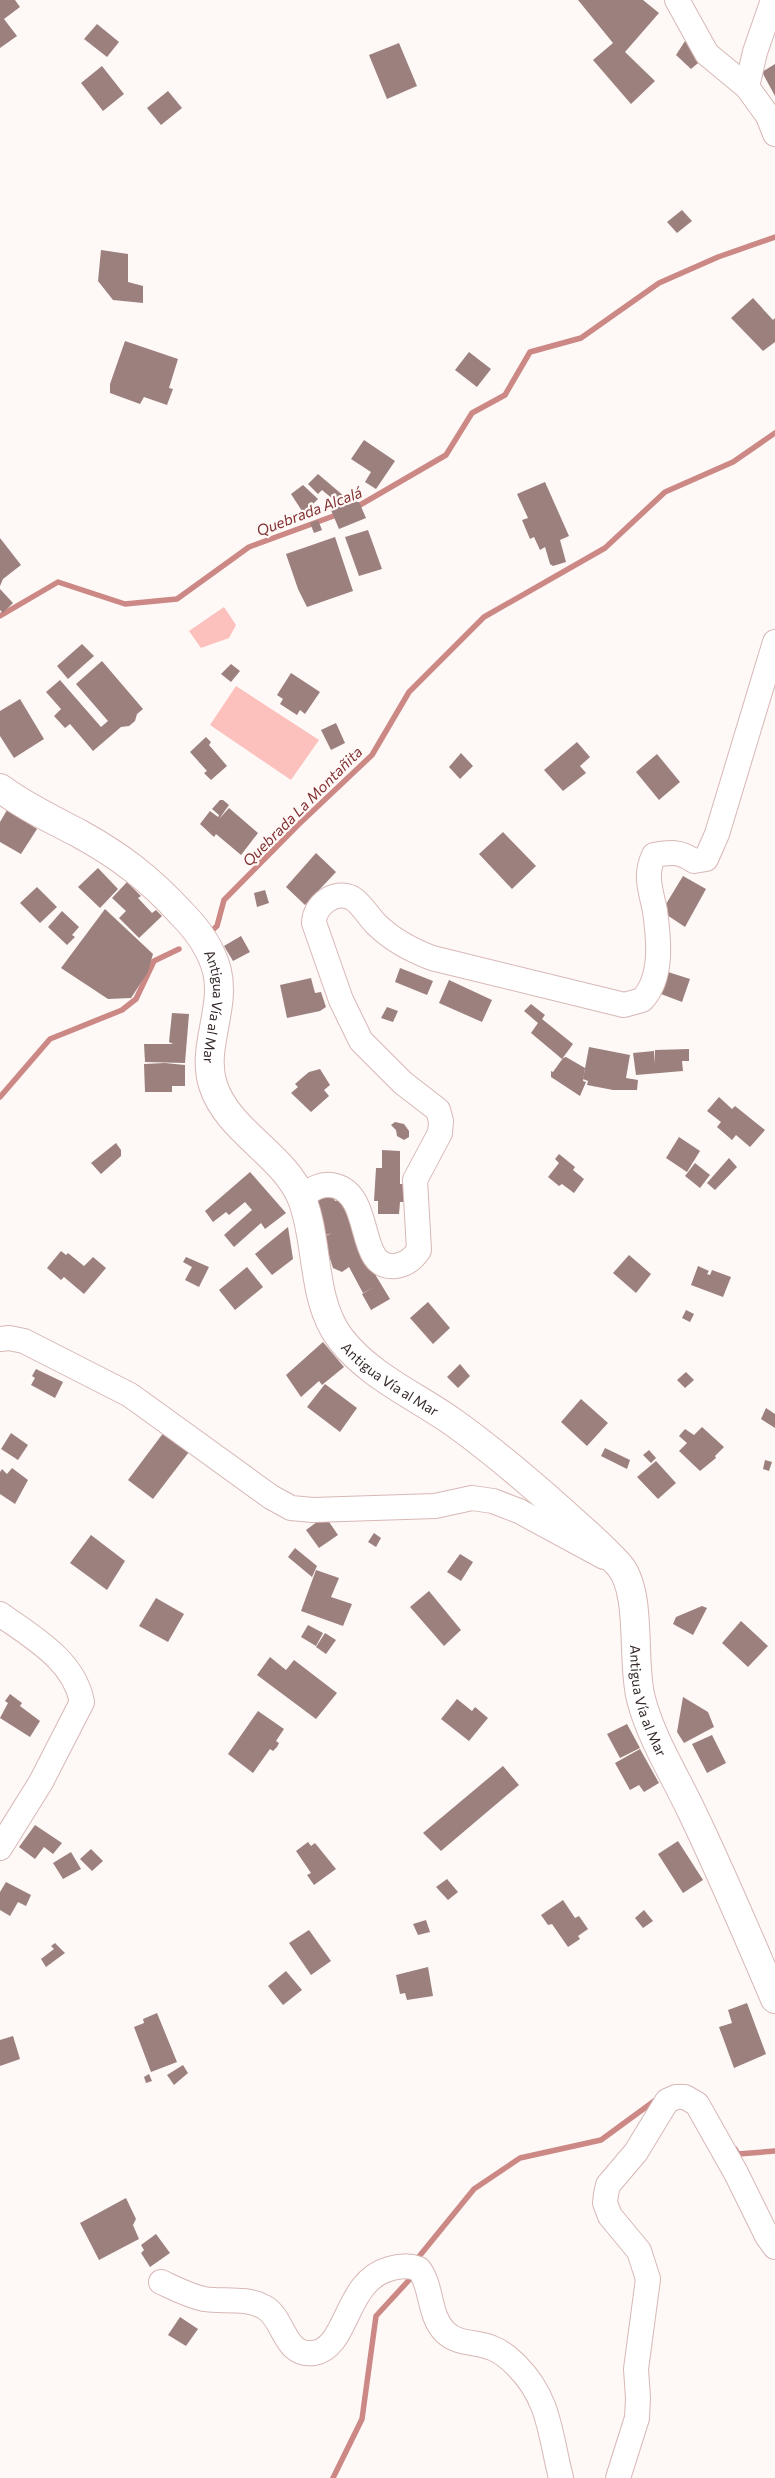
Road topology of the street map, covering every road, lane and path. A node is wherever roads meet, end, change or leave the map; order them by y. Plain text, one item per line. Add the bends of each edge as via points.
1 (677, 0) edge
2 (773, 0) edge
3 (747, 87) junction
4 (775, 134) edge
5 (775, 642) edge
6 (0, 788) edge
7 (301, 1197) junction
8 (0, 1340) edge
9 (620, 1566) junction
10 (0, 1614) edge
11 (0, 1848) edge
12 (775, 1999) edge
13 (775, 2247) edge
14 (161, 2282) dead end
15 (561, 2478) edge
16 (618, 2478) edge

1 - 3 street via 707,54
2 - 3 street
3 - 4 street via 768,116
5 - 7 street via 717,834 706,860 694,861 675,852 654,855 649,866 658,958 653,983 642,1000 624,1005 432,958 394,938 353,899 342,895 332,897 318,908 314,923 341,1000 361,1041 403,1082 438,1110 441,1121 440,1133 415,1180 419,1250 405,1264 391,1267 378,1261 370,1251 364,1219 343,1188 315,1186
6 - 7 main road, Antigua Vía al Mar via 17,801 131,865 154,884 208,944 218,973 218,1006 210,1065 213,1085 231,1116 280,1168
7 - 9 main road, Antigua Vía al Mar via 327,1314 341,1338 362,1361 453,1422 530,1482
8 - 9 street via 24,1341 130,1395 291,1508 435,1506 472,1498 493,1501 519,1511
9 - 12 main road, Antigua Vía al Mar via 631,1588 635,1662 640,1697 649,1726 751,1938
10 - 11 street via 60,1661 72,1677 82,1702 41,1782
13 - 16 street via 697,2104 685,2097 667,2100 636,2152 608,2185 606,2194 605,2203 610,2216 639,2251 648,2279 636,2369 637,2418
14 - 15 street via 202,2298 242,2301 265,2307 274,2314 292,2346 307,2354 324,2350 332,2344 351,2304 375,2276 404,2266 419,2270 425,2277 434,2314 444,2332 456,2340 491,2347 504,2355 534,2386 552,2431

